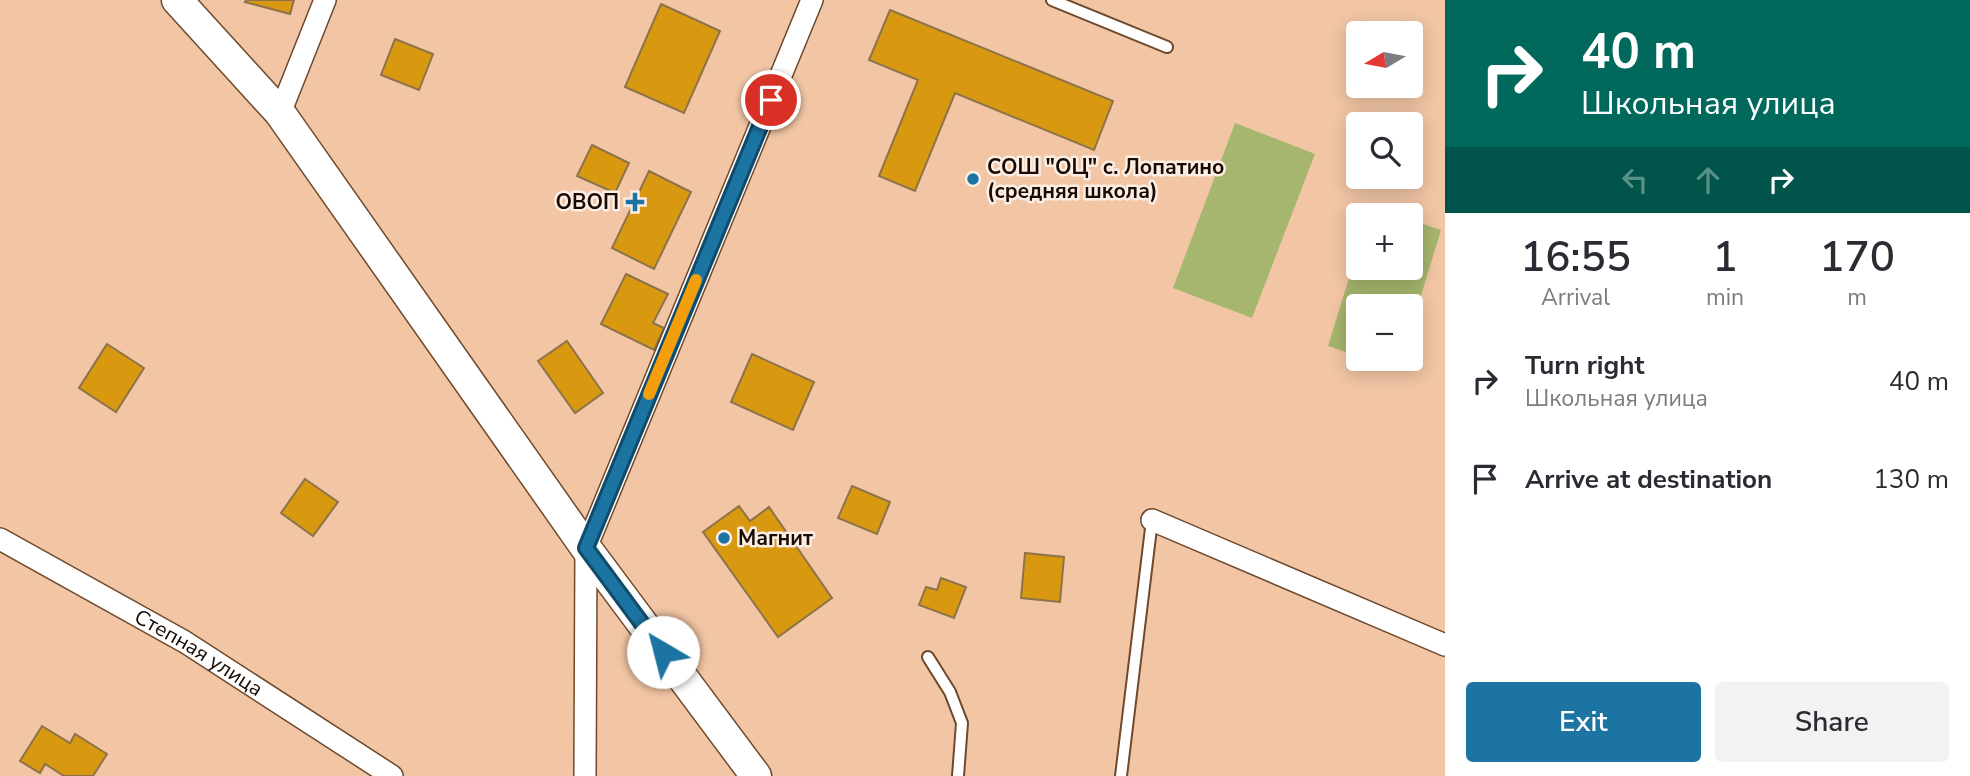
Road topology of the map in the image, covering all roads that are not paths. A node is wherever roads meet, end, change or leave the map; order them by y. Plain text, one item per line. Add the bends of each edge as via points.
1 (177, 0) edge
2 (325, 0) edge
3 (811, 0) edge
4 (1052, 0) edge
5 (1167, 47) dead end
6 (280, 113) junction
7 (1152, 520) joint
8 (0, 539) edge
9 (586, 548) junction
10 (1445, 645) edge
11 (928, 657) dead end
12 (392, 776) edge
13 (585, 776) edge
14 (755, 776) edge
15 (958, 776) edge
16 (1121, 776) edge

1 - 6 street
2 - 6 street
3 - 9 street
4 - 5 lane
6 - 9 street
7 - 10 street
7 - 16 lane
8 - 12 street, Степная улица via 185,642
9 - 13 street
9 - 14 street
11 - 15 lane via 950,692 962,723

